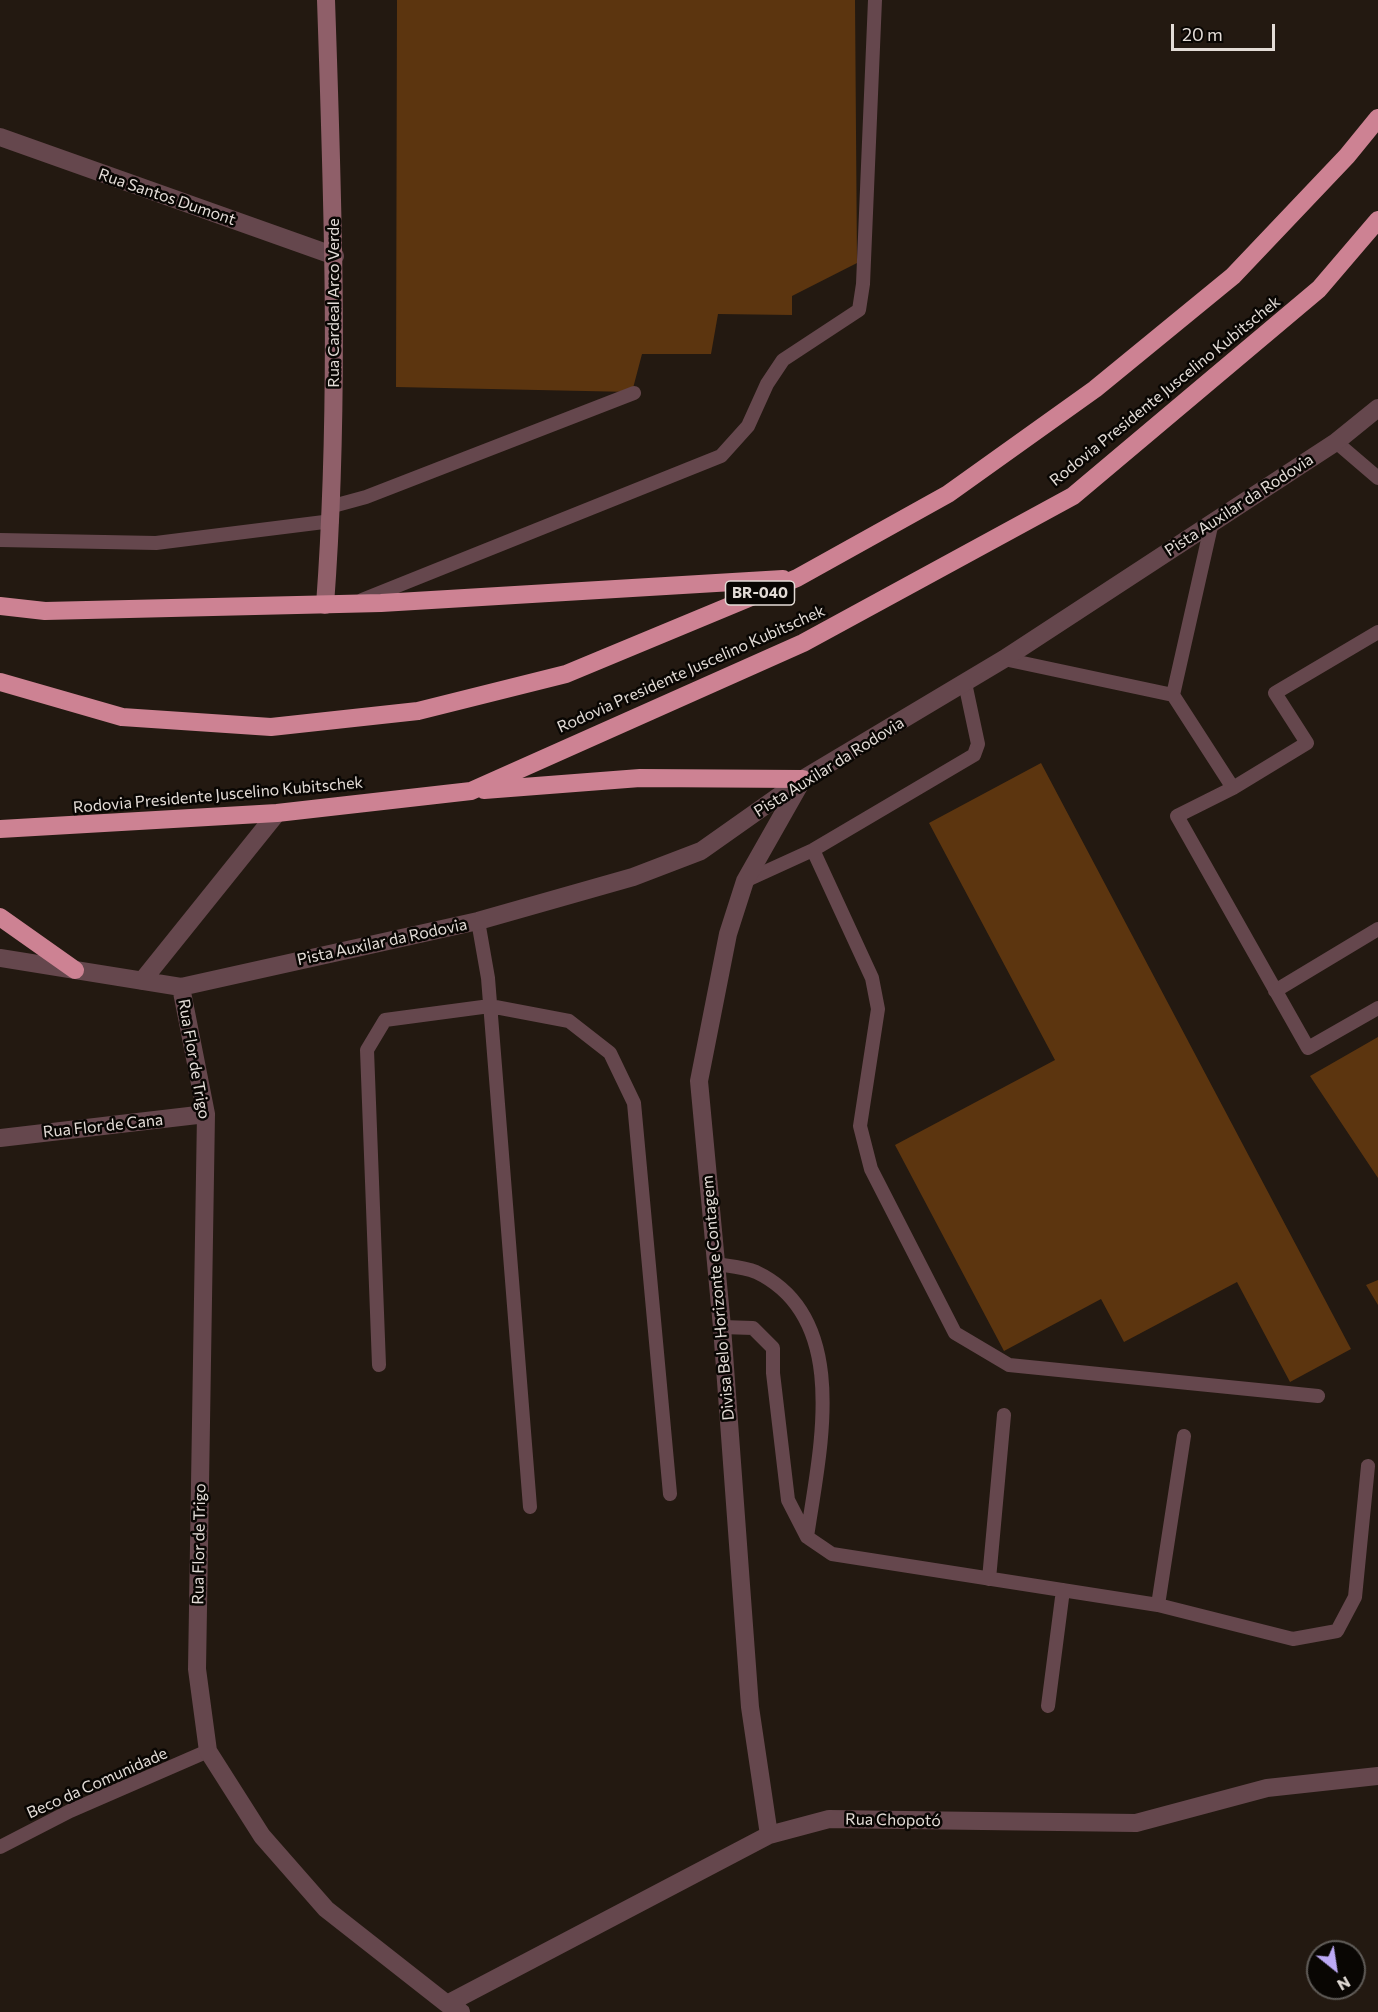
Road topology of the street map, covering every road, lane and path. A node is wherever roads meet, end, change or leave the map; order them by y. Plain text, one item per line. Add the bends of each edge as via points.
1 (326, 0) edge
2 (875, 0) edge
3 (1378, 118) edge
4 (0, 137) edge
5 (1378, 220) edge
6 (335, 256) junction
7 (634, 393) dead end
8 (1378, 408) edge
9 (1336, 442) junction
10 (1378, 478) edge
11 (332, 514) junction
12 (1212, 522) junction
13 (0, 540) edge
14 (797, 578) junction
15 (353, 604) junction
16 (325, 605) junction
17 (0, 606) edge
18 (1378, 633) edge
19 (1004, 659) junction
20 (0, 682) edge
21 (965, 683) junction
22 (1173, 695) junction
23 (803, 779) junction
24 (1233, 788) junction
25 (471, 791) junction
26 (278, 813) junction
27 (0, 829) edge
28 (813, 850) junction
29 (745, 881) junction
30 (0, 916) edge
31 (478, 921) junction
32 (1378, 929) edge
33 (0, 958) edge
34 (75, 970) junction
35 (142, 981) junction
36 (181, 987) junction
37 (1275, 990) junction
38 (490, 1006) junction
39 (1378, 1008) edge
40 (206, 1114) junction
41 (0, 1138) edge
42 (716, 1264) junction
43 (722, 1328) junction
44 (379, 1365) dead end
45 (1318, 1396) dead end
46 (1004, 1415) dead end
47 (1184, 1436) dead end
48 (1368, 1466) dead end
49 (670, 1494) dead end
50 (530, 1507) dead end
51 (807, 1538) junction
52 (989, 1579) junction
53 (1063, 1590) junction
54 (1158, 1605) junction
55 (1048, 1706) dead end
56 (208, 1751) junction
57 (1378, 1776) edge
58 (769, 1834) junction
59 (0, 1847) edge
60 (454, 2008) edge

1 - 6 street, Rua Cardeal Arco Verde
2 - 15 lane via 859,310 783,360 766,384 748,426 721,456
3 - 14 highway, BR-040 via 1233,276 1095,389 948,494
4 - 6 street, Rua Santos Dumont
5 - 25 highway, Rodovia Presidente Juscelino Kubitschek via 1319,289 1073,496 803,643
6 - 11 street, Rua Cardeal Arco Verde
7 - 11 lane via 366,496
8 - 9 street, Pista Auxilar da Rodovia
9 - 10 lane
9 - 12 street, Pista Auxilar da Rodovia
11 - 13 lane via 156,543
11 - 16 street, Rua Cardeal Arco Verde
12 - 19 street, Pista Auxilar da Rodovia
12 - 22 lane
14 - 15 highway
14 - 20 highway, BR-040 via 566,674 418,711 271,728 168,721 122,717
15 - 16 highway
16 - 17 highway via 45,611
18 - 24 lane via 1275,693 1308,743
19 - 21 street, Pista Auxilar da Rodovia
19 - 22 lane
21 - 23 street, Pista Auxilar da Rodovia
21 - 28 lane via 978,744 974,755
22 - 24 lane
23 - 25 highway via 640,778
23 - 29 street, Divisa Belo Horizonte e Contagem
23 - 31 street, Pista Auxilar da Rodovia via 701,851 633,877
24 - 37 lane via 1177,816
25 - 26 highway, Rodovia Presidente Juscelino Kubitschek
26 - 27 highway, Rodovia Presidente Juscelino Kubitschek
26 - 35 street
28 - 29 lane
28 - 45 lane via 872,978 878,1009 860,1126 870,1169 955,1333 1009,1365
29 - 42 street, Divisa Belo Horizonte e Contagem via 728,934 699,1080
30 - 34 highway
31 - 36 street, Pista Auxilar da Rodovia
31 - 38 lane
32 - 37 lane
33 - 34 street
34 - 35 street
35 - 36 street
36 - 40 street, Rua Flor de Trigo
37 - 39 lane via 1308,1048
38 - 44 lane via 385,1020 367,1050
38 - 49 lane via 569,1022 610,1053 634,1103
38 - 50 lane
40 - 41 street, Rua Flor de Cana
40 - 56 street, Rua Flor de Trigo via 197,1669
42 - 43 street, Divisa Belo Horizonte e Contagem
42 - 51 lane via 754,1271 780,1286 805,1314 820,1358 823,1427
43 - 51 lane via 753,1328 773,1348 788,1500
43 - 58 street, Divisa Belo Horizonte e Contagem via 750,1707
46 - 52 lane
47 - 54 lane
48 - 54 lane via 1355,1597 1337,1632 1293,1639
51 - 52 lane via 832,1554
52 - 53 lane
53 - 54 lane
53 - 55 lane
56 - 59 lane, Beco da Comunidade via 70,1811
56 - 60 street, Rua Flor de Trigo via 262,1836 326,1909
57 - 58 street, Rua Chopotó via 1267,1788 1136,1823 830,1819
58 - 60 street, Rua Chopotó

